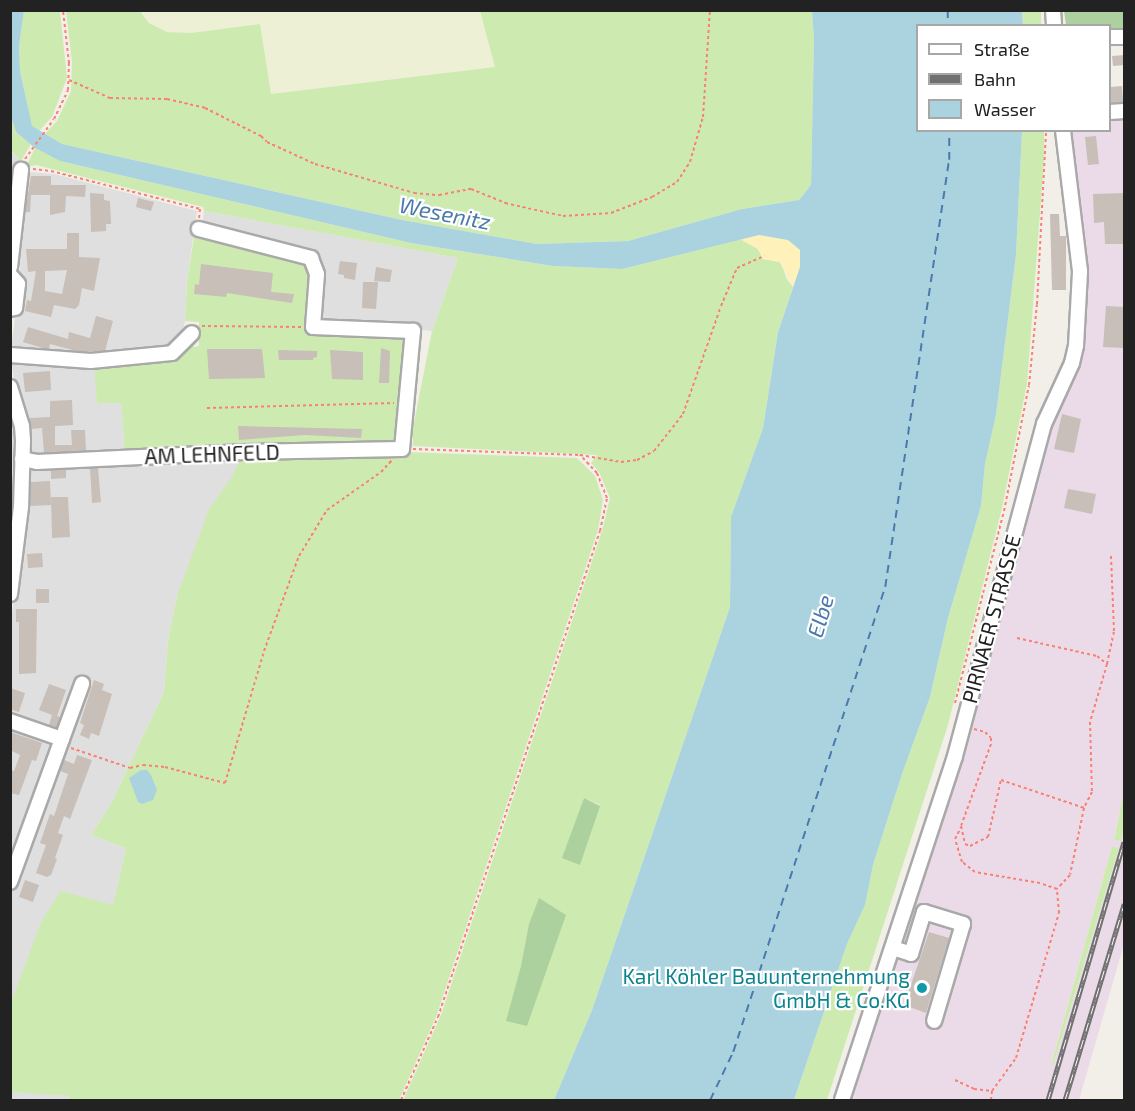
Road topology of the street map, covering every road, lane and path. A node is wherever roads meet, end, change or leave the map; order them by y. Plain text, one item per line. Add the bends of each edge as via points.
1 (63, 10) edge
2 (710, 10) edge
3 (69, 80) junction
4 (1046, 132) edge
5 (1064, 132) edge
6 (31, 147) dead end
7 (21, 170) joint
8 (199, 229) joint
9 (12, 245) edge
10 (764, 256) dead end
11 (10, 267) edge
12 (10, 274) edge
13 (10, 309) edge
14 (313, 327) junction
15 (192, 333) joint
16 (10, 355) edge
17 (11, 388) edge
18 (405, 403) junction
19 (207, 408) dead end
20 (402, 449) junction
21 (580, 455) junction
22 (22, 459) junction
23 (1111, 555) dead end
24 (10, 594) edge
25 (1017, 638) dead end
26 (1107, 664) junction
27 (82, 684) dead end
28 (955, 705) dead end
29 (10, 721) edge
30 (963, 726) junction
31 (61, 742) junction
32 (1084, 808) junction
33 (961, 826) junction
34 (10, 882) edge
35 (1057, 890) junction
36 (893, 948) junction
37 (934, 1021) dead end
38 (955, 1080) dead end
39 (992, 1091) junction
40 (401, 1101) edge
41 (842, 1101) edge
42 (991, 1101) edge

1 - 3 path
2 - 3 path via 703,117 690,162 677,182 611,213 563,216 505,203 471,189 439,195 404,190 315,164 205,108 167,99 110,98
3 - 6 path via 54,119
4 - 28 path via 1037,304 1025,408
5 - 30 street, PIRNAER STRASSE via 1080,271 1076,346 1034,457
7 - 8 path via 39,168 200,209
7 - 9 street
8 - 14 street via 311,258 317,274
9 - 11 street
10 - 21 path via 738,268 683,414 654,451 637,460 621,462
12 - 13 street via 18,284 15,308
14 - 15 path via 195,326
14 - 18 street via 413,331
15 - 16 street via 172,353 91,361
17 - 22 street via 22,426
18 - 19 path
18 - 20 street
20 - 21 path
20 - 22 street, AM LEHNFELD via 38,462
20 - 31 path via 381,472 327,510 299,556 264,651 225,783 165,767 130,768
21 - 40 path via 597,473 607,498 600,531 442,1006
22 - 24 street via 21,507
23 - 26 path via 1114,631
25 - 26 path via 1097,656
26 - 32 path via 1090,722 1092,792
27 - 31 street
29 - 31 street
30 - 33 path via 984,732 991,738 991,744
30 - 36 street, PIRNAER STRASSE
31 - 34 street
32 - 33 path via 1001,780 988,837 970,846 963,840
32 - 35 path via 1070,875
33 - 35 path via 955,839 956,849 962,862 975,872 1040,883
35 - 39 path via 1059,913 1016,1058
36 - 37 street via 911,954 924,912 963,924
36 - 41 street, PIRNAER STRASSE
38 - 39 path via 974,1089
39 - 42 path

